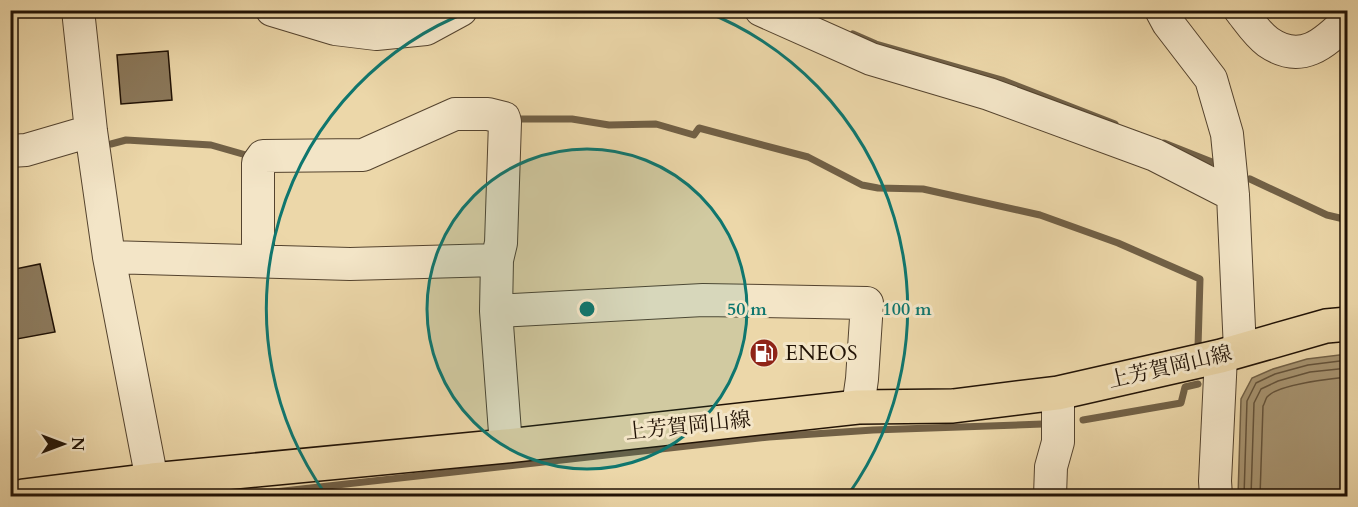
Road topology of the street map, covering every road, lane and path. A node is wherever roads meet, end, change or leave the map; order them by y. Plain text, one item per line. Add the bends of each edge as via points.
1 (78, 10) edge
2 (272, 10) edge
3 (461, 10) edge
4 (761, 10) edge
5 (1161, 10) edge
6 (1240, 10) edge
7 (1347, 20) edge
8 (91, 131) junction
9 (10, 151) edge
10 (1233, 195) junction
11 (109, 256) junction
12 (258, 260) junction
13 (497, 260) junction
14 (496, 311) junction
15 (1347, 324) edge
16 (1230, 353) junction
17 (1058, 393) junction
18 (858, 408) junction
19 (506, 446) junction
20 (153, 488) edge
21 (23, 496) edge
22 (1050, 496) edge
23 (1216, 496) edge

1 - 8 street
2 - 3 street via 335,29 376,34 426,29
4 - 10 street via 871,59 989,94 1155,155
5 - 10 street via 1211,80 1227,134
6 - 7 street via 1267,41 1289,52 1308,50 1328,40
8 - 9 street
8 - 11 street
10 - 16 street
11 - 12 street
11 - 20 street
12 - 13 street via 350,264
12 - 13 street via 261,159 363,154 455,114 488,114 505,120 501,243
13 - 14 street
14 - 18 street via 704,300 867,303
14 - 19 street
15 - 16 main road, 上芳賀岡山線 via 1326,326
16 - 17 main road, 上芳賀岡山線
16 - 23 street
17 - 18 main road, 上芳賀岡山線 via 953,406
17 - 22 street via 1058,442 1051,467
18 - 19 main road, 上芳賀岡山線
19 - 20 main road, 上芳賀岡山線
20 - 21 main road, 上芳賀岡山線

